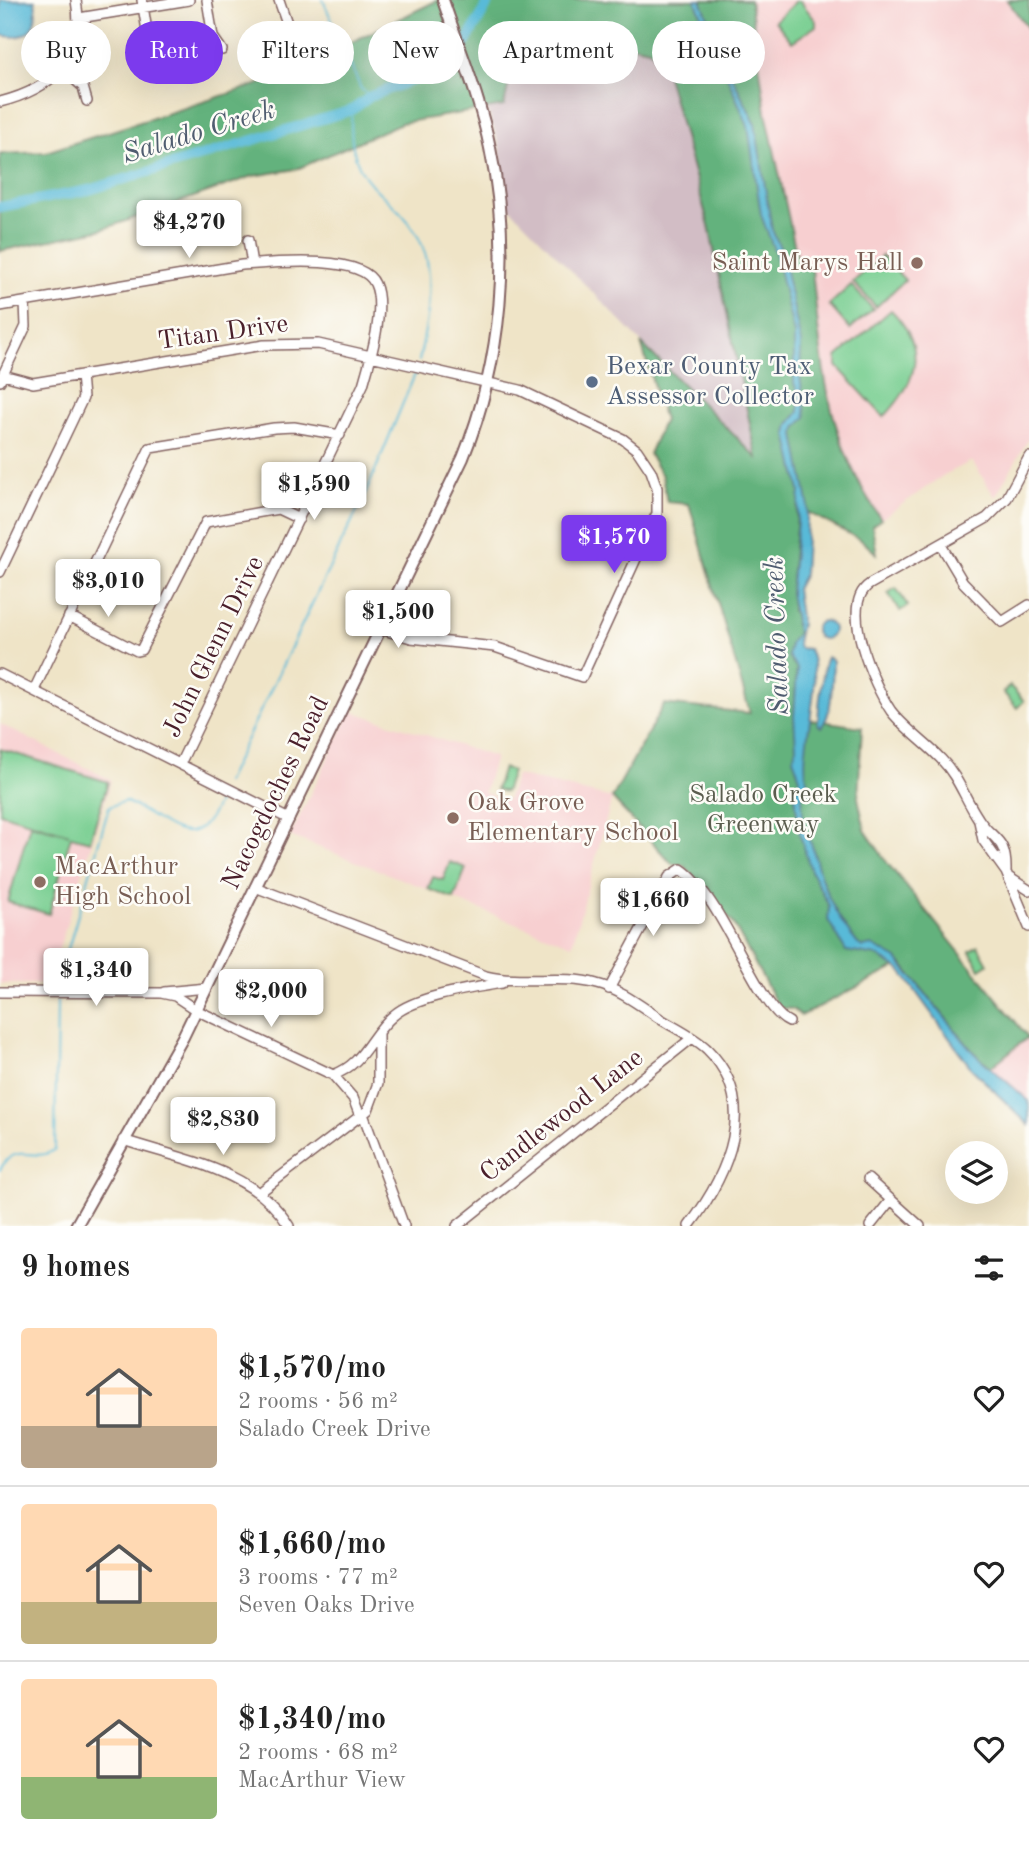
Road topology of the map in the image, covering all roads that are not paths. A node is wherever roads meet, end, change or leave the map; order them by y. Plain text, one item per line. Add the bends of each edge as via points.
1 (76, 0) edge
2 (189, 0) edge
3 (206, 0) edge
4 (279, 0) edge
5 (443, 0) edge
6 (142, 4) edge
7 (79, 18) junction
8 (78, 21) edge
9 (210, 21) edge
10 (286, 21) edge
11 (42, 84) edge
12 (80, 84) edge
13 (87, 101) dead end
14 (0, 102) edge
15 (248, 240) dead end
16 (252, 264) junction
17 (25, 302) junction
18 (0, 306) edge
19 (371, 355) junction
20 (81, 375) junction
21 (1, 378) edge
22 (489, 382) junction
23 (340, 435) junction
24 (1029, 457) edge
25 (299, 519) junction
26 (941, 545) junction
27 (0, 572) edge
28 (1029, 606) edge
29 (69, 616) junction
30 (383, 624) junction
31 (0, 674) edge
32 (34, 690) junction
33 (180, 764) junction
34 (289, 819) junction
35 (979, 821) junction
36 (1008, 875) junction
37 (255, 887) junction
38 (1029, 890) edge
39 (1029, 927) edge
40 (510, 981) junction
41 (207, 988) junction
42 (609, 989) junction
43 (0, 992) edge
44 (161, 993) junction
45 (196, 1010) junction
46 (789, 1023) dead end
47 (378, 1034) junction
48 (692, 1038) junction
49 (333, 1075) junction
50 (364, 1113) junction
51 (123, 1140) junction
52 (868, 1179) dead end
53 (259, 1193) junction
54 (890, 1201) junction
55 (76, 1226) edge
56 (289, 1226) edge
57 (404, 1226) edge
58 (457, 1226) edge
59 (689, 1226) edge
60 (870, 1226) edge
61 (920, 1226) edge

1 - 7 street
2 - 6 street
3 - 9 street
4 - 10 street
5 - 22 main road, Nacogdoches Road via 493,163 499,219 499,316
6 - 7 street
7 - 8 street
11 - 14 street
12 - 13 street
15 - 16 street
16 - 17 street
16 - 19 street, John Glenn Drive via 323,263 369,275 378,300
17 - 18 street
17 - 21 street via 26,326
19 - 20 street, Titan Drive via 318,344 278,343
19 - 22 street, Titan Drive
19 - 23 street, John Glenn Drive
20 - 21 street, Titan Drive via 28,383
20 - 27 street via 83,398
22 - 30 main road, Nacogdoches Road via 463,458
22 - 30 street, Titan Drive via 530,393 637,450 657,488 656,521 582,677 495,647 388,631
23 - 25 street, John Glenn Drive
23 - 29 street via 274,428 150,448
24 - 26 street via 1000,507
25 - 29 street via 278,509 206,522 141,650
25 - 33 street, John Glenn Drive
26 - 28 street via 964,582 1002,622
26 - 35 street via 870,584 859,594 856,613 863,649 888,706 947,766
29 - 32 street
30 - 34 main road, Nacogdoches Road
31 - 32 street
32 - 33 street
33 - 34 street
34 - 37 main road, Nacogdoches Road
35 - 36 street via 983,840
35 - 36 street via 999,838
36 - 38 street
36 - 39 street
37 - 40 street via 477,973
37 - 41 main road, Nacogdoches Road
40 - 42 street via 579,981
40 - 47 street via 408,1006
41 - 44 street
41 - 45 main road, Nacogdoches Road
42 - 46 street via 677,869 685,871 726,924 773,1010
42 - 48 street
43 - 44 street
44 - 45 street
45 - 49 street
45 - 51 main road, Nacogdoches Road
47 - 49 street via 354,1064
47 - 50 street via 378,1083
48 - 58 street, Candlewood Lane
48 - 59 street via 723,1068 737,1114 727,1160
49 - 50 street
50 - 53 street
50 - 57 street
51 - 53 street via 205,1165
51 - 55 main road, Nacogdoches Road
52 - 54 street
53 - 56 street
54 - 60 street
54 - 61 street

